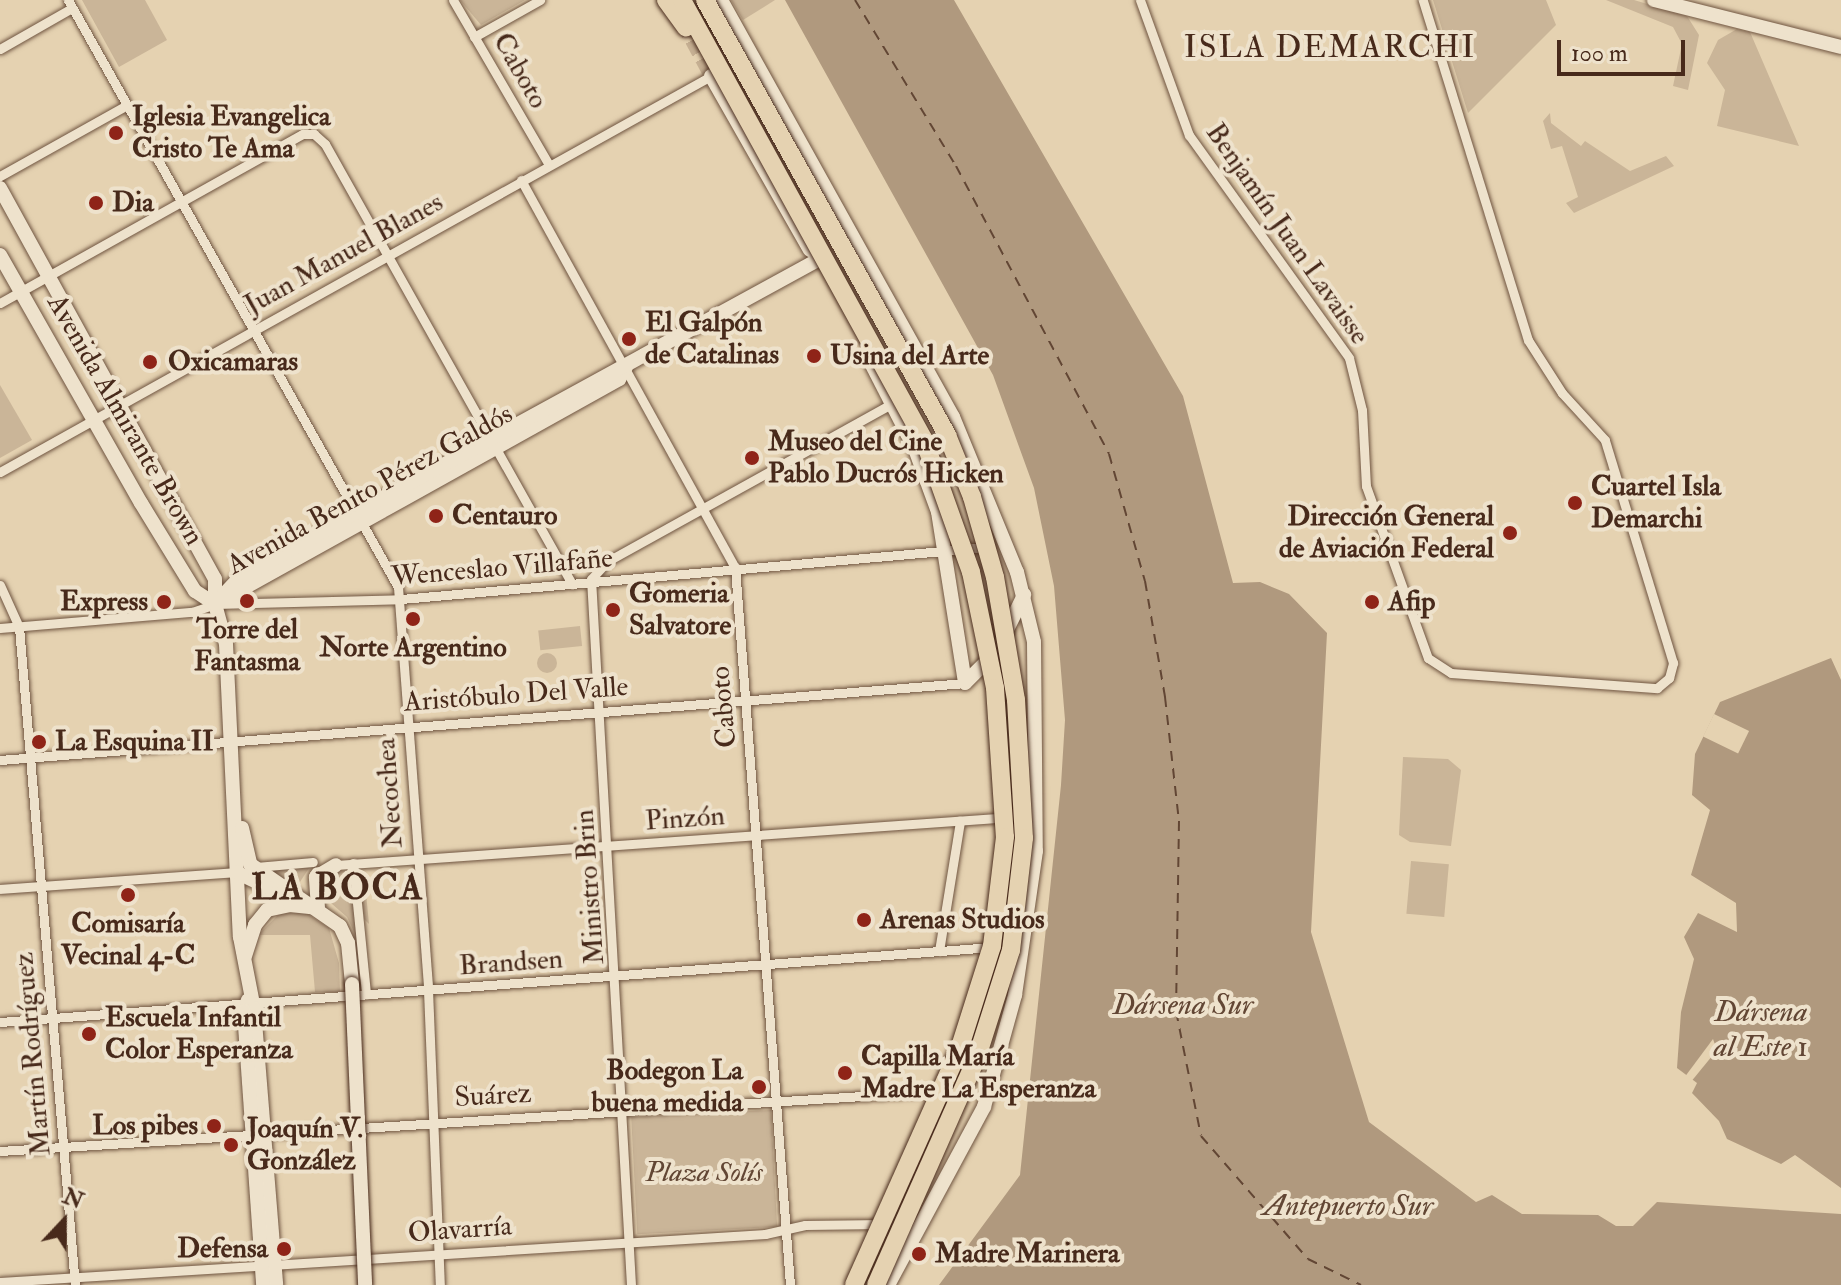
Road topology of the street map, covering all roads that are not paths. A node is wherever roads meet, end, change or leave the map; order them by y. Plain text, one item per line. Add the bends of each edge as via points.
1 (453, 0) edge
2 (540, 0) edge
3 (666, 0) edge
4 (682, 0) edge
5 (705, 0) edge
6 (721, 0) edge
7 (1140, 0) edge
8 (1423, 0) edge
9 (1654, 0) edge
10 (70, 4) edge
11 (474, 37) junction
12 (1841, 47) edge
13 (0, 49) edge
14 (711, 76) joint
15 (127, 105) junction
16 (751, 122) junction
17 (549, 165) junction
18 (0, 176) edge
19 (521, 180) junction
20 (0, 188) edge
21 (181, 200) junction
22 (0, 255) edge
23 (387, 256) junction
24 (816, 261) junction
25 (46, 276) junction
26 (20, 292) junction
27 (0, 303) edge
28 (254, 331) junction
29 (626, 367) junction
30 (893, 403) junction
31 (118, 407) junction
32 (93, 419) junction
33 (492, 444) junction
34 (0, 472) edge
35 (704, 507) junction
36 (358, 518) junction
37 (1008, 545) junction
38 (947, 552) junction
39 (736, 571) junction
40 (590, 583) junction
41 (572, 584) junction
42 (0, 585) edge
43 (1025, 594) junction
44 (401, 599) junction
45 (215, 604) junction
46 (19, 627) junction
47 (0, 628) edge
48 (1036, 678) junction
49 (965, 683) junction
50 (745, 702) junction
51 (600, 715) junction
52 (408, 729) junction
53 (230, 742) junction
54 (28, 758) junction
55 (0, 760) edge
56 (235, 807) junction
57 (1037, 815) junction
58 (960, 821) junction
59 (759, 836) junction
60 (610, 846) junction
61 (417, 859) junction
62 (313, 862) dead end
63 (353, 863) junction
64 (336, 865) joint
65 (253, 867) junction
66 (236, 872) junction
67 (40, 886) junction
68 (0, 889) edge
69 (318, 908) junction
70 (1017, 945) junction
71 (939, 951) junction
72 (244, 961) junction
73 (768, 962) junction
74 (618, 978) junction
75 (428, 990) junction
76 (366, 994) junction
77 (248, 1000) junction
78 (53, 1018) junction
79 (0, 1022) edge
80 (958, 1093) junction
81 (987, 1099) junction
82 (779, 1100) junction
83 (622, 1110) junction
84 (432, 1122) junction
85 (258, 1132) junction
86 (63, 1146) junction
87 (0, 1151) edge
88 (899, 1224) junction
89 (923, 1224) junction
90 (786, 1229) junction
91 (630, 1241) junction
92 (439, 1253) junction
93 (268, 1264) junction
94 (74, 1280) edge
95 (0, 1282) edge
96 (263, 1285) edge
97 (276, 1285) edge
98 (365, 1285) edge
99 (440, 1285) edge
100 (631, 1285) edge
101 (790, 1285) edge
102 (854, 1285) edge
103 (874, 1285) edge
104 (888, 1285) edge

1 - 11 street, Caboto
2 - 11 street
3 - 16 highway, bridge
4 - 16 highway, bridge
5 - 103 highway, bridge via 947,435 992,565 1016,700 1024,838 1011,950 977,1057
6 - 37 main road via 934,378
7 - 8 street, Benjamín Juan Lavaisse via 1189,135 1349,358 1362,410 1366,486 1428,658 1451,673 1657,688 1669,678 1673,663 1605,440 1562,393 1528,340
9 - 12 main road
10 - 13 street
10 - 15 street, Necochea
11 - 17 street, Caboto
14 - 17 street, Juan Manuel Blanes
14 - 24 main road
15 - 18 street
15 - 21 street, Necochea
16 - 102 highway, bridge via 883,359 935,467 971,572 1000,725 1005,837 989,957 959,1050
17 - 19 street, Juan Manuel Blanes
19 - 23 street, Juan Manuel Blanes
19 - 29 street, Caboto
20 - 25 main road, Avenida Almirante Brown
21 - 23 street via 303,134 316,135
21 - 25 street
21 - 28 street, Necochea
22 - 26 main road, Avenida Almirante Brown
23 - 28 street, Juan Manuel Blanes
23 - 33 street
24 - 29 main road, Avenida Benito Pérez Galdós
24 - 30 main road
25 - 26 street
25 - 31 main road, Avenida Almirante Brown
26 - 27 street
26 - 32 main road, Avenida Almirante Brown
28 - 31 street, Juan Manuel Blanes
28 - 36 street, Necochea
29 - 33 main road, Avenida Benito Pérez Galdós via 619,379
29 - 35 street, Caboto
30 - 35 street
30 - 38 main road via 926,478
31 - 32 street, Juan Manuel Blanes
31 - 45 main road, Avenida Almirante Brown via 215,579
32 - 34 street, Juan Manuel Blanes
32 - 45 main road, Avenida Almirante Brown via 195,591
33 - 36 main road, Avenida Benito Pérez Galdós
33 - 41 street
35 - 39 street, Caboto
35 - 40 street via 603,564
36 - 44 street, Necochea
36 - 45 main road, Avenida Benito Pérez Galdós via 233,583
37 - 38 street, Wenceslao Villafañe
37 - 43 main road
38 - 39 street, Wenceslao Villafañe
38 - 49 main road
39 - 40 street, Wenceslao Villafañe
39 - 50 street, Caboto
40 - 41 street, Wenceslao Villafañe
40 - 51 street, Ministro Brin
41 - 44 street, Wenceslao Villafañe
42 - 46 street, Martín Rodríguez
43 - 48 main road
43 - 49 main road via 1002,643
44 - 45 street, Wenceslao Villafañe
44 - 52 street, Necochea
45 - 46 street, Wenceslao Villafañe via 192,612
45 - 53 main road, Avenida Almirante Brown via 224,625
46 - 47 street, Wenceslao Villafañe
46 - 54 street, Martín Rodríguez
48 - 49 main road, Aristóbulo Del Valle
48 - 57 main road
49 - 50 street, Aristóbulo Del Valle
50 - 51 street, Aristóbulo Del Valle
50 - 59 street, Caboto
51 - 52 street, Aristóbulo Del Valle
51 - 60 street, Ministro Brin
52 - 53 street, Aristóbulo Del Valle
52 - 61 street, Necochea
53 - 54 street, Aristóbulo Del Valle
53 - 56 main road, Avenida Almirante Brown
54 - 55 street, Aristóbulo Del Valle
54 - 67 street, Martín Rodríguez
56 - 65 main road, Avenida Almirante Brown
56 - 66 main road, Avenida Almirante Brown
57 - 58 street, Pinzón
57 - 70 main road via 1031,881
58 - 59 street, Pinzón
58 - 71 street
59 - 60 street, Pinzón
59 - 73 street, Caboto
60 - 61 street, Pinzón
60 - 74 street, Ministro Brin
61 - 63 street, Pinzón
61 - 75 street, Necochea
62 - 65 street
63 - 64 street, Pinzón
63 - 76 street
64 - 69 main road via 316,877
65 - 69 main road
66 - 67 street
66 - 69 main road via 269,892
66 - 72 main road, Avenida Almirante Brown
67 - 68 street
67 - 78 street, Martín Rodríguez
69 - 72 main road via 290,905 267,910 255,925
69 - 98 main road, bridge via 346,936 352,984
70 - 71 street, Brandsen
70 - 80 main road
70 - 81 main road
71 - 73 street, Brandsen
72 - 77 main road, Avenida Almirante Brown
73 - 74 street, Brandsen
73 - 82 street, Caboto
74 - 75 street, Brandsen
74 - 83 street, Ministro Brin
75 - 76 street, Brandsen
75 - 84 street, Necochea
76 - 77 street, Brandsen
77 - 78 street, Brandsen
77 - 85 main road, Avenida Almirante Brown via 244,1011
78 - 79 street, Brandsen
78 - 86 street, Martín Rodríguez
80 - 81 street, Suárez
80 - 82 street, Suárez
80 - 88 main road
81 - 89 main road
82 - 83 street, Suárez
82 - 90 street, Caboto
83 - 84 street, Suárez
83 - 91 street, Ministro Brin
84 - 85 street, Suárez
84 - 92 street, Necochea
85 - 86 street, Suárez
85 - 93 main road, Avenida Almirante Brown
86 - 87 street, Suárez
86 - 94 street, Martín Rodríguez
88 - 89 street, Olavarría
88 - 90 street, Olavarría
88 - 103 main road
89 - 104 main road
90 - 91 street, Olavarría
90 - 101 street, Caboto
91 - 92 street, Olavarría
91 - 100 street, Ministro Brin
92 - 93 street, Olavarría
92 - 99 street, Necochea
93 - 94 street, Olavarría
93 - 96 main road, Avenida Almirante Brown
93 - 97 main road, Avenida Almirante Brown
94 - 95 street, Olavarría

